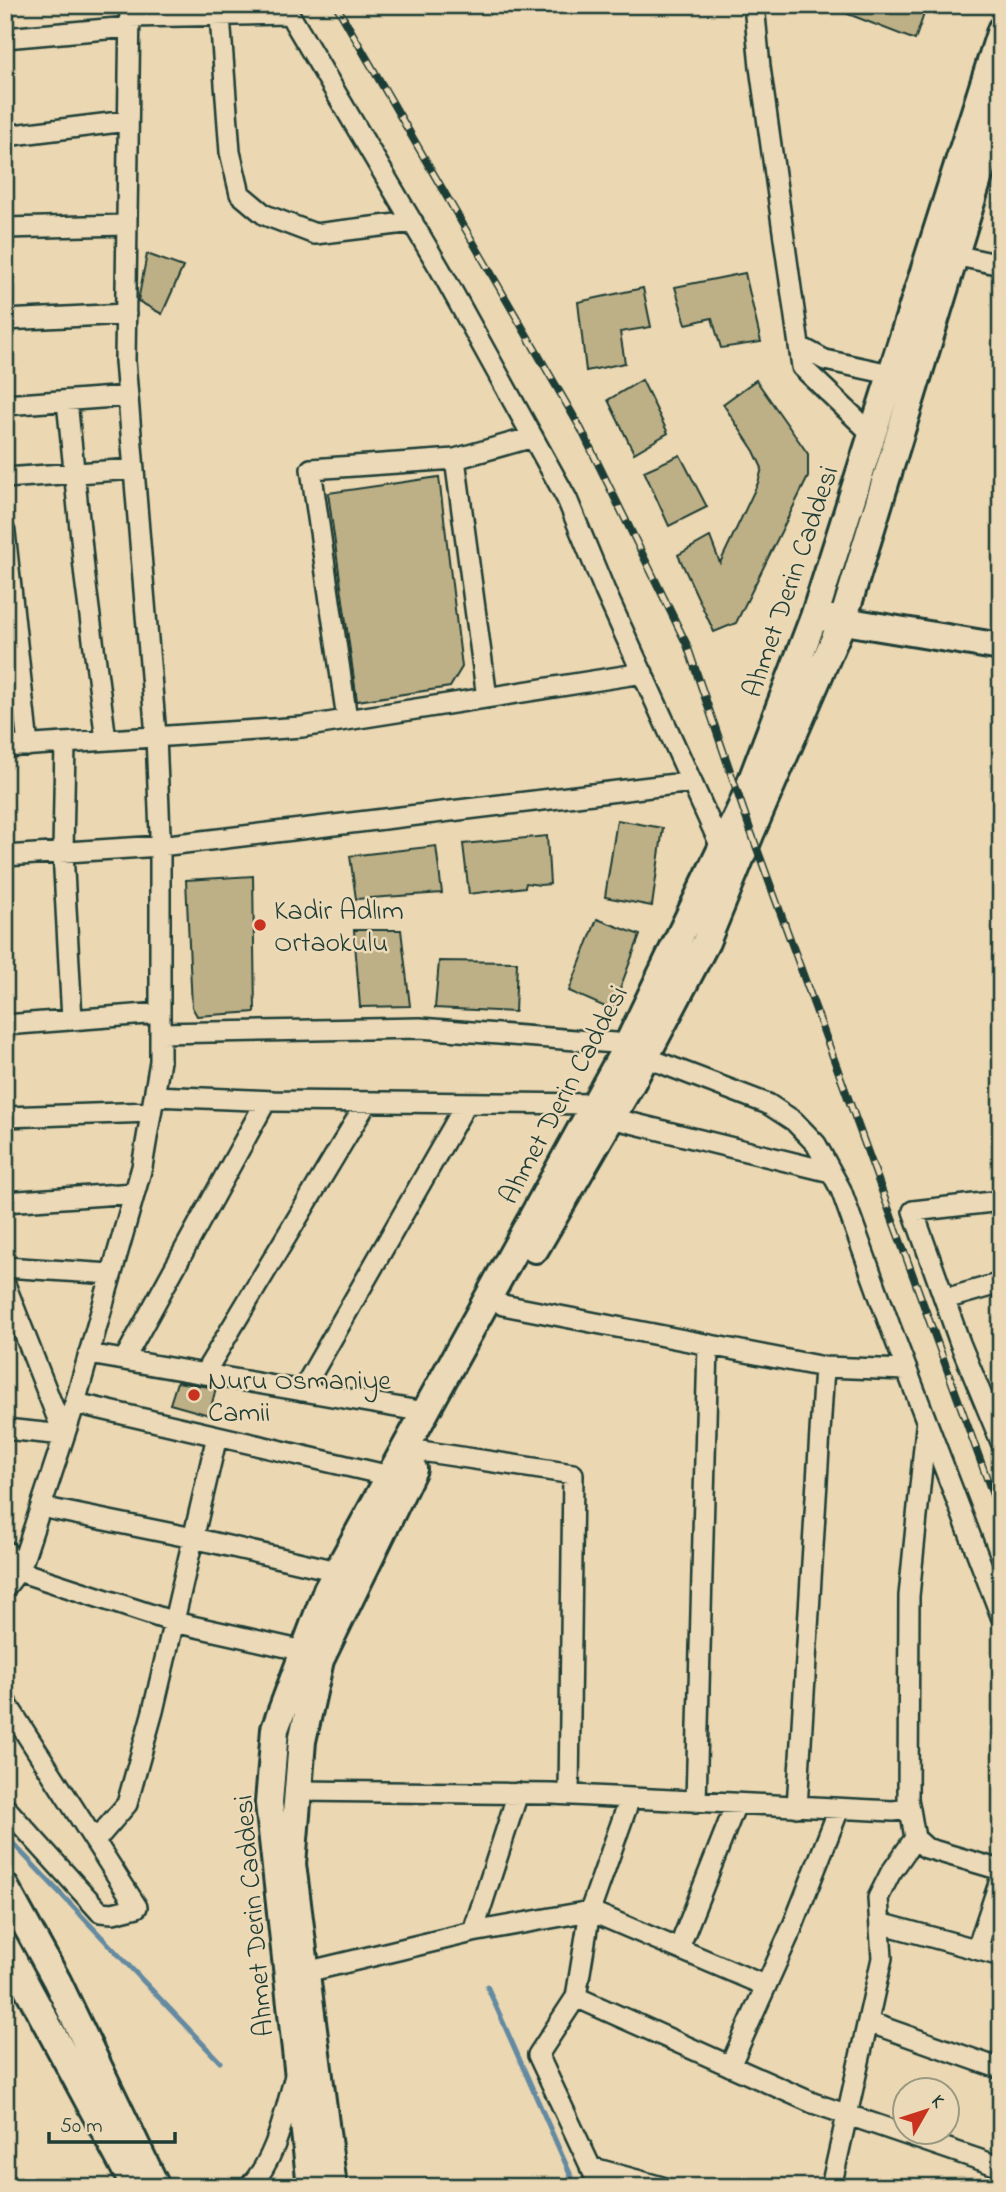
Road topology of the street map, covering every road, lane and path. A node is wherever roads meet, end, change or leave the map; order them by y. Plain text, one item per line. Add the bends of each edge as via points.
1 (754, 5) edge
2 (287, 10) edge
3 (220, 16) junction
4 (130, 17) edge
5 (1001, 30) edge
6 (5, 38) edge
7 (1001, 104) edge
8 (127, 121) junction
9 (5, 136) edge
10 (412, 222) junction
11 (126, 225) junction
12 (5, 228) edge
13 (954, 255) junction
14 (1001, 265) edge
15 (126, 314) junction
16 (5, 320) edge
17 (799, 346) junction
18 (890, 374) junction
19 (128, 396) junction
20 (67, 401) junction
21 (5, 405) edge
22 (872, 434) junction
23 (533, 437) junction
24 (455, 459) junction
25 (134, 469) junction
26 (75, 474) junction
27 (5, 478) edge
28 (5, 532) edge
29 (814, 617) junction
30 (844, 620) junction
31 (1001, 648) edge
32 (643, 673) junction
33 (487, 698) junction
34 (347, 719) junction
35 (156, 736) junction
36 (106, 740) junction
37 (65, 743) junction
38 (28, 746) junction
39 (5, 747) edge
40 (692, 782) junction
41 (160, 846) junction
42 (722, 849) junction
43 (63, 852) junction
44 (5, 856) edge
45 (72, 1020) junction
46 (160, 1023) junction
47 (5, 1025) edge
48 (636, 1051) junction
49 (267, 1101) junction
50 (367, 1102) junction
51 (152, 1104) junction
52 (466, 1104) junction
53 (603, 1111) junction
54 (5, 1117) edge
55 (831, 1172) junction
56 (134, 1193) junction
57 (1001, 1201) edge
58 (5, 1202) edge
59 (5, 1267) edge
60 (111, 1274) junction
61 (1001, 1283) edge
62 (5, 1284) edge
63 (945, 1299) junction
64 (503, 1305) junction
65 (708, 1345) junction
66 (89, 1354) junction
67 (124, 1360) junction
68 (824, 1367) junction
69 (907, 1370) junction
70 (204, 1374) junction
71 (302, 1391) junction
72 (75, 1403) junction
73 (425, 1412) junction
74 (927, 1422) junction
75 (5, 1429) edge
76 (64, 1435) junction
77 (217, 1436) junction
78 (1001, 1442) edge
79 (421, 1451) junction
80 (390, 1476) junction
81 (41, 1507) junction
82 (194, 1538) junction
83 (5, 1550) edge
84 (337, 1571) junction
85 (18, 1572) junction
86 (5, 1588) edge
87 (1001, 1616) edge
88 (174, 1622) junction
89 (304, 1651) junction
90 (5, 1701) edge
91 (298, 1791) junction
92 (518, 1793) junction
93 (569, 1794) junction
94 (630, 1798) junction
95 (696, 1801) junction
96 (736, 1804) junction
97 (5, 1807) edge
98 (797, 1807) junction
99 (839, 1809) junction
100 (910, 1809) junction
101 (915, 1838) junction
102 (96, 1840) junction
103 (1001, 1870) edge
104 (1001, 1877) edge
105 (5, 1887) edge
106 (590, 1911) junction
107 (880, 1923) junction
108 (473, 1932) junction
109 (5, 1946) edge
110 (679, 1948) junction
111 (976, 1949) junction
112 (1001, 1956) edge
113 (306, 1972) junction
114 (15, 1985) edge
115 (766, 1986) junction
116 (576, 1997) junction
117 (868, 2022) junction
118 (730, 2066) junction
119 (298, 2068) junction
120 (1001, 2069) edge
121 (847, 2114) junction
122 (1001, 2166) edge
123 (590, 2167) junction
124 (135, 2187) edge
125 (156, 2187) edge
126 (249, 2187) edge
127 (311, 2187) edge
128 (333, 2187) edge
129 (600, 2187) edge
130 (662, 2187) edge
131 (831, 2187) edge

1 - 17 street
2 - 3 street
2 - 10 street
3 - 4 street
3 - 10 street via 230,152 240,194 265,215 315,234
4 - 6 street
4 - 8 street
5 - 18 main road, Ahmet Derin Caddesi
7 - 13 main road, Ahmet Derin Caddesi
8 - 9 street
8 - 11 street
10 - 23 street
11 - 12 street
11 - 15 street
13 - 14 street
13 - 30 main road, Ahmet Derin Caddesi
15 - 16 street
15 - 19 street
17 - 18 street via 825,360
17 - 22 street via 802,367
18 - 22 main road, Ahmet Derin Caddesi
19 - 20 street
19 - 25 street
20 - 21 street
20 - 26 street
22 - 29 main road, Ahmet Derin Caddesi
23 - 24 street
23 - 32 street via 567,499
24 - 33 street
24 - 34 street via 311,469
25 - 26 street
25 - 35 street
26 - 27 street
26 - 36 street
28 - 38 street
29 - 30 main road
29 - 42 main road, Ahmet Derin Caddesi via 743,806
30 - 31 main road
30 - 48 main road, Ahmet Derin Caddesi via 706,942
32 - 33 street
32 - 40 street
33 - 34 street
34 - 35 street via 302,727
35 - 36 street
35 - 41 street
36 - 37 street
37 - 38 street
37 - 43 street
38 - 39 street
40 - 41 street
40 - 42 street
41 - 43 street
41 - 46 street
42 - 48 main road, Ahmet Derin Caddesi
43 - 44 street
43 - 45 street
45 - 46 street
45 - 47 street
46 - 48 street via 421,1028
46 - 51 street via 160,1061
48 - 53 main road, Ahmet Derin Caddesi
48 - 55 street via 768,1104 794,1121 816,1144
49 - 50 street
49 - 51 street
49 - 67 street
50 - 52 street
50 - 70 street
51 - 54 street
51 - 56 street
52 - 53 street
52 - 71 street
53 - 55 street
53 - 64 main road, Ahmet Derin Caddesi
53 - 73 main road, Ahmet Derin Caddesi
55 - 69 street
56 - 58 street
56 - 60 street
57 - 63 street via 913,1211
59 - 60 street
60 - 66 street
61 - 63 street
62 - 76 street
63 - 78 street
64 - 65 street
64 - 79 main road, Ahmet Derin Caddesi
65 - 68 street
65 - 95 street
66 - 67 street
66 - 72 street
67 - 70 street
68 - 69 street
68 - 98 street
69 - 74 street
70 - 71 street
71 - 73 street
72 - 76 street
72 - 77 street
73 - 80 main road, Ahmet Derin Caddesi
74 - 87 street
74 - 100 street via 909,1596
75 - 76 street
76 - 81 street
77 - 80 street
77 - 82 street
79 - 91 main road, Ahmet Derin Caddesi via 320,1660 302,1741
79 - 93 street via 573,1474
80 - 84 main road, Ahmet Derin Caddesi
81 - 82 street
81 - 85 street
82 - 84 street
82 - 88 street
83 - 85 street
84 - 89 main road, Ahmet Derin Caddesi
85 - 86 street
85 - 88 street
88 - 89 street
88 - 102 street via 127,1804
89 - 119 main road, Ahmet Derin Caddesi via 275,1729 269,1803
90 - 102 street
91 - 92 street
91 - 113 main road, Ahmet Derin Caddesi via 292,1864
92 - 93 street
92 - 108 street
93 - 94 street
94 - 95 street
94 - 106 street
95 - 96 street
96 - 98 street
96 - 110 street
97 - 102 street via 100,1912 137,1907
98 - 99 street
99 - 100 street
99 - 115 street
100 - 101 street
101 - 103 street via 926,1848
101 - 107 street via 878,1898
104 - 111 street
105 - 125 main road via 57,1981
106 - 108 street
106 - 110 street
106 - 116 street
107 - 111 street
107 - 117 street via 882,1958
108 - 113 street
109 - 114 main road
110 - 115 street
111 - 112 street
113 - 128 main road, Ahmet Derin Caddesi
114 - 124 main road
115 - 118 street
116 - 118 street
116 - 123 street via 538,2055
117 - 120 street
117 - 121 street
118 - 121 street
119 - 126 street via 274,2148
119 - 127 main road, Ahmet Derin Caddesi
121 - 122 street
121 - 131 street
123 - 129 street
123 - 130 street

